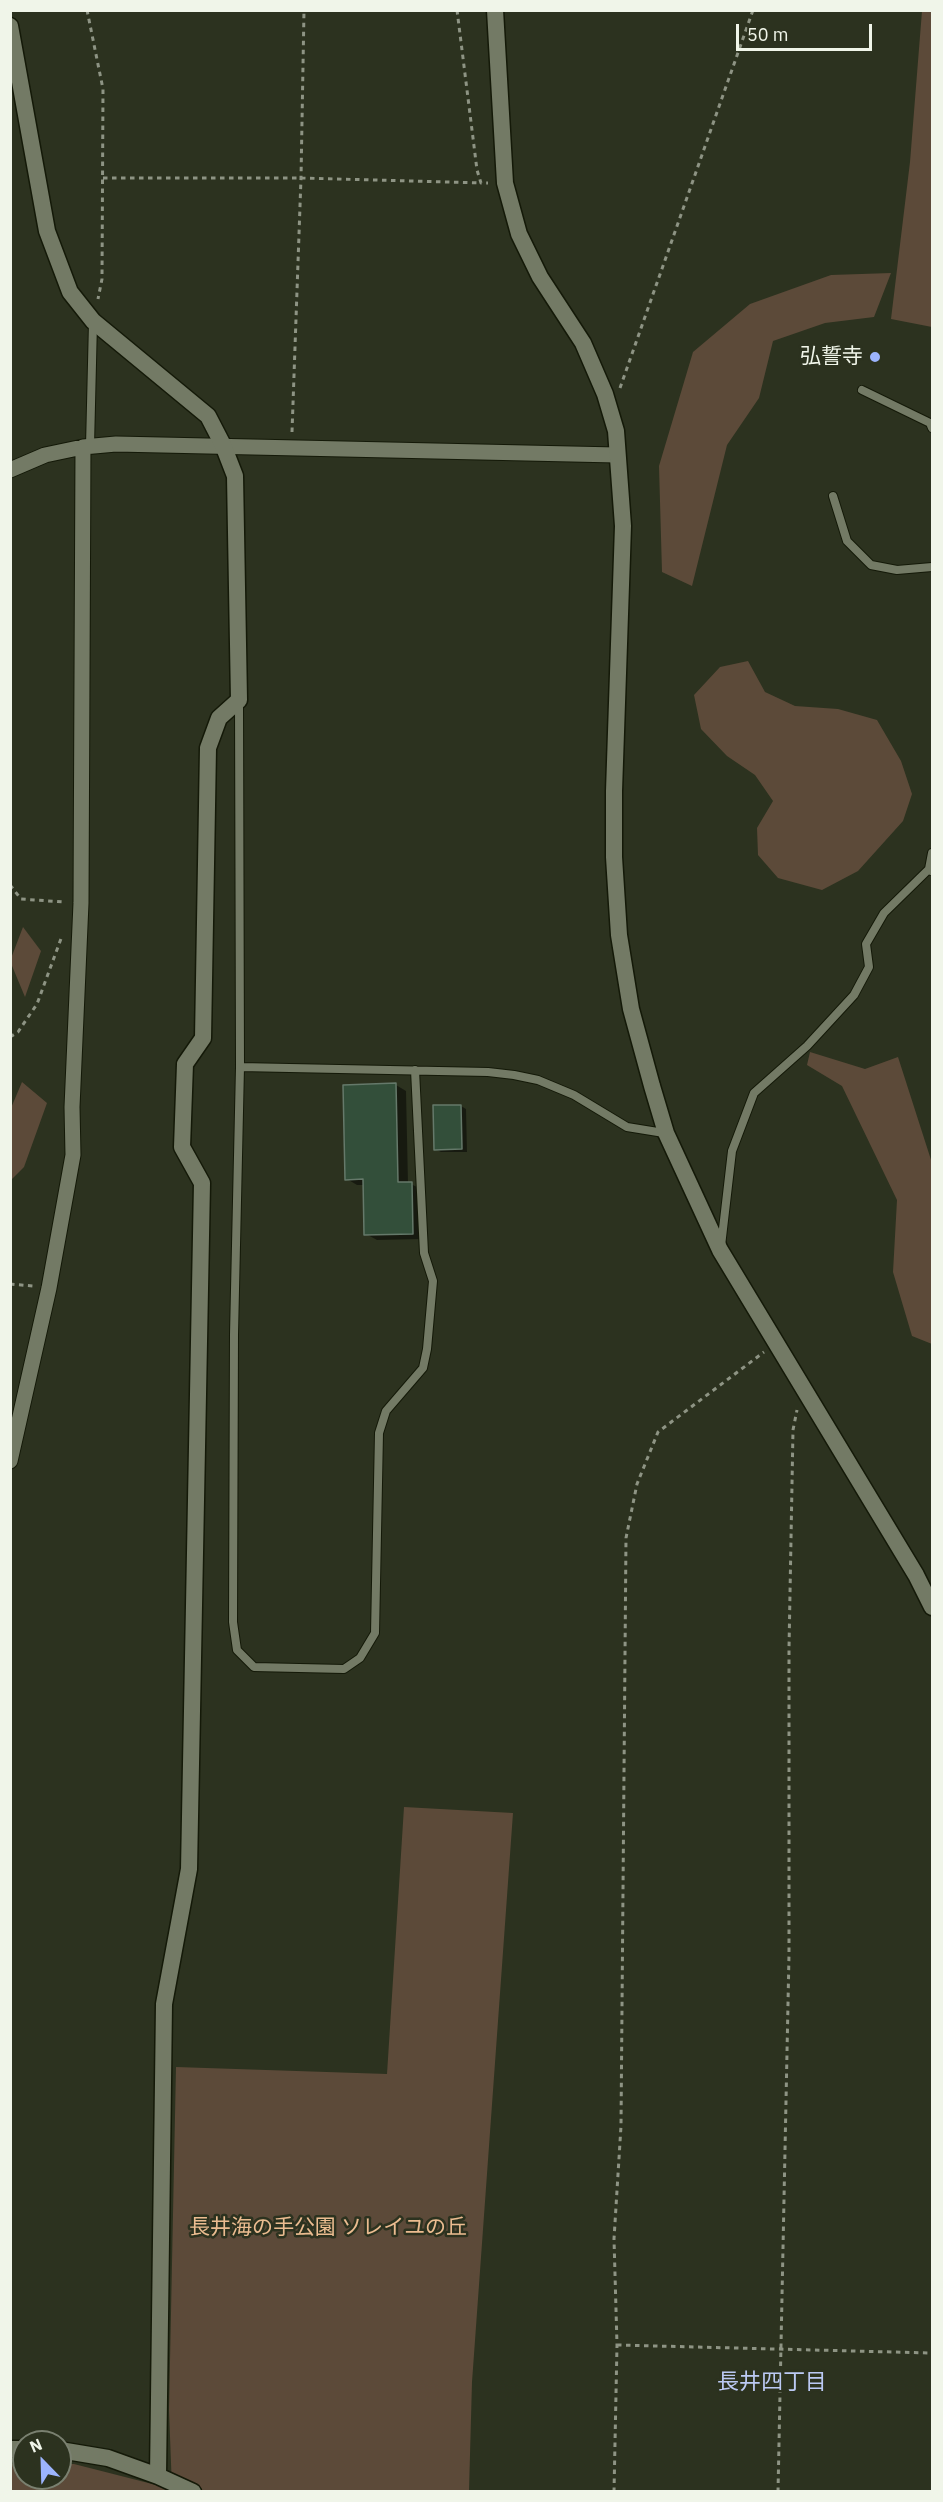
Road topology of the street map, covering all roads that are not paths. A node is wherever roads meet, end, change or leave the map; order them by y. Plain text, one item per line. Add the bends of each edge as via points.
1 (495, 10) edge
2 (10, 26) edge
3 (15, 64) edge
4 (93, 321) junction
5 (862, 390) dead end
6 (933, 428) edge
7 (223, 445) junction
8 (87, 447) junction
9 (617, 455) junction
10 (10, 470) edge
11 (833, 496) dead end
12 (933, 567) edge
13 (239, 700) junction
14 (933, 853) edge
15 (931, 870) edge
16 (240, 1067) junction
17 (415, 1070) junction
18 (666, 1133) junction
19 (720, 1250) junction
20 (10, 1461) edge
21 (933, 1607) edge
22 (72, 2452) edge
23 (158, 2476) junction
24 (193, 2492) edge

1 - 9 street via 505,183 519,234 540,277 583,343 605,394 616,431
2 - 3 street
3 - 4 street via 47,231 70,292
4 - 7 street via 208,416
4 - 8 lane
5 - 6 lane
7 - 8 street
7 - 9 street
7 - 13 street via 235,476
8 - 10 street via 45,455
8 - 20 street via 81,903 73,1155 49,1288
9 - 18 street via 623,526 614,791 619,935 631,1009
11 - 12 lane via 847,541 871,565 897,570
13 - 16 lane
13 - 23 street via 219,718 208,748 204,1038 185,1064 182,1147 202,1183 189,1869 164,2004
14 - 15 lane
15 - 19 lane via 884,914 866,944 870,967 854,995 807,1046 754,1094 732,1151
16 - 17 lane
16 - 17 lane via 232,1622 237,1650 254,1667 344,1669 360,1658 375,1633 379,1433 386,1411 423,1368 427,1349 433,1281 424,1253
17 - 18 lane via 488,1072 538,1080 574,1095 627,1127
18 - 19 street
19 - 21 street
22 - 23 street via 108,2458
23 - 24 street

